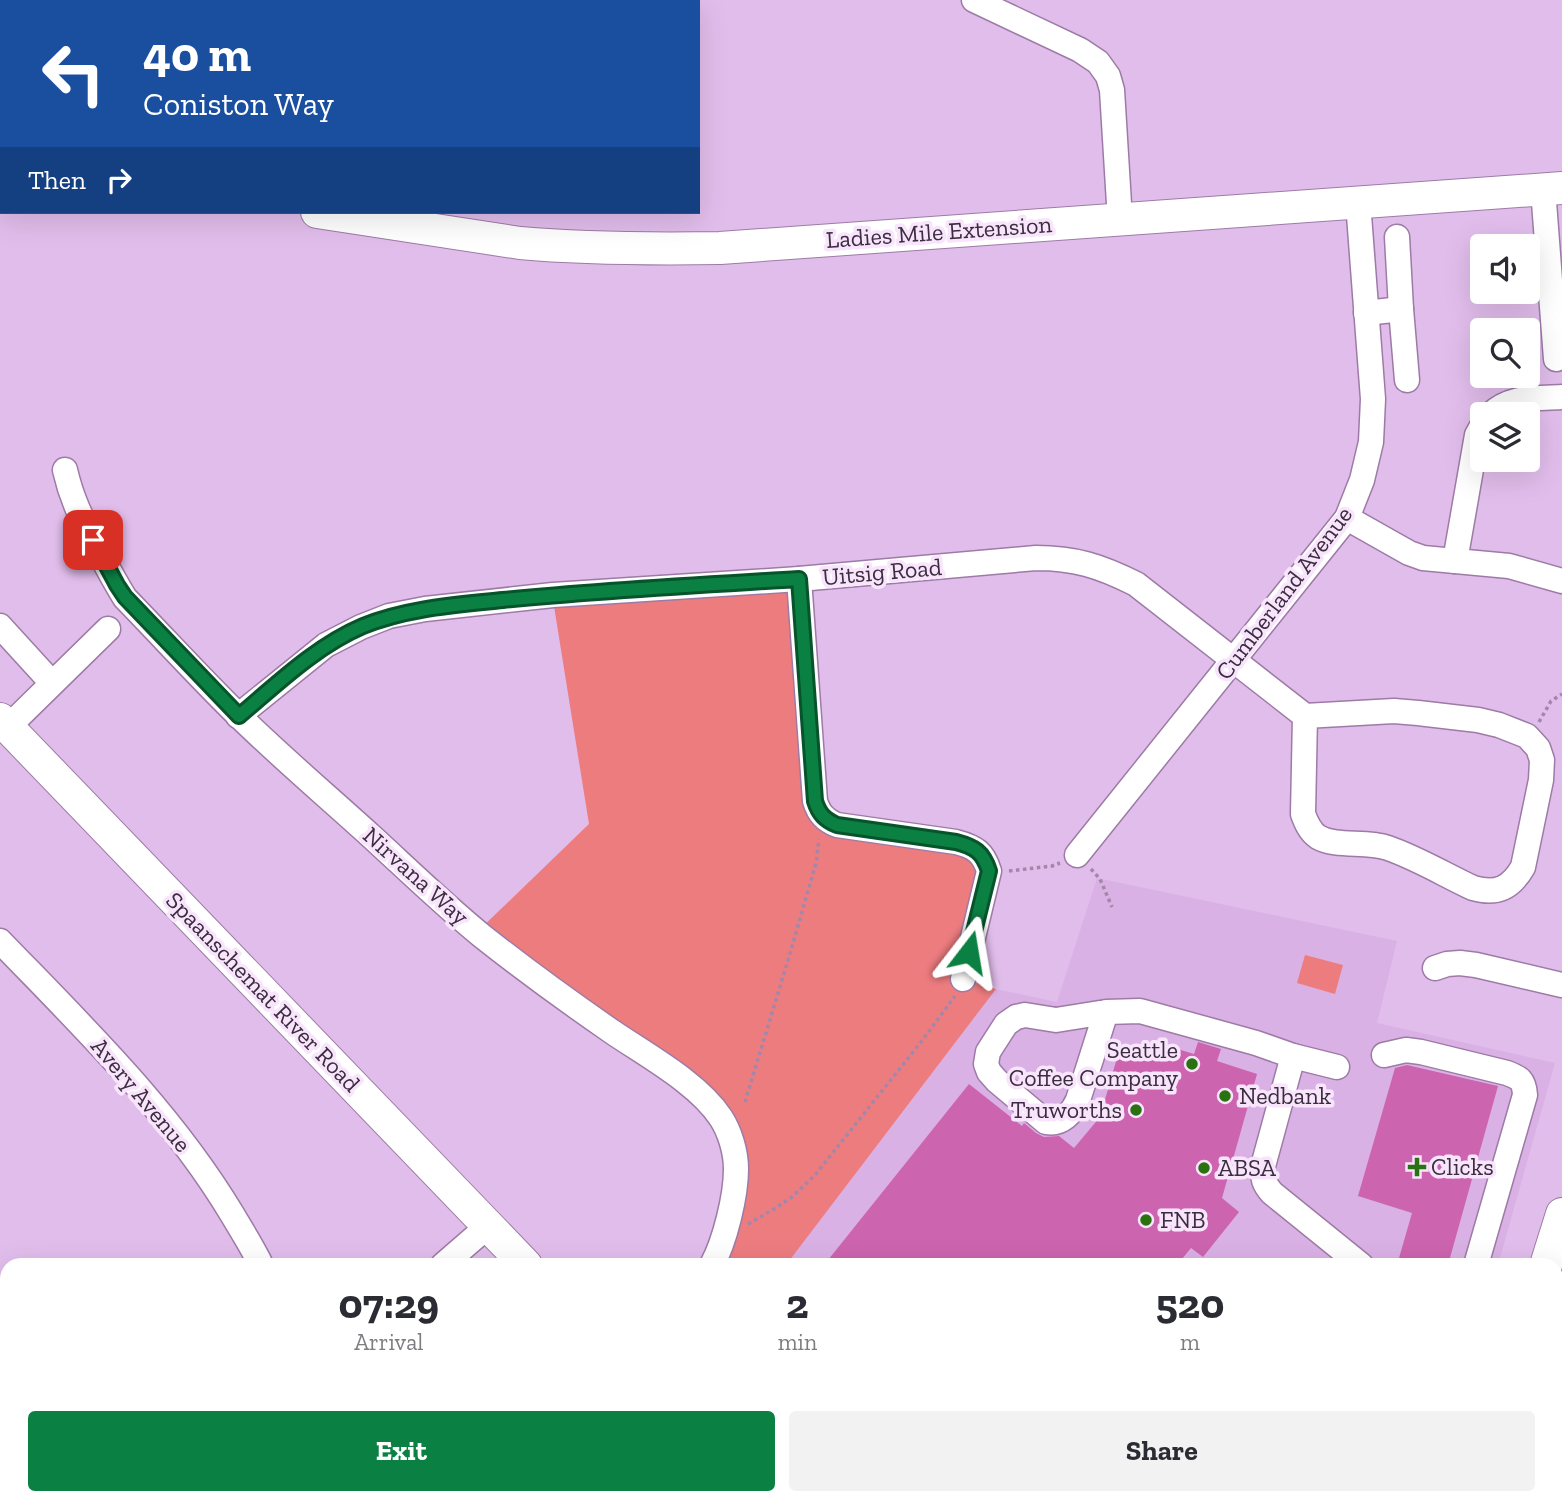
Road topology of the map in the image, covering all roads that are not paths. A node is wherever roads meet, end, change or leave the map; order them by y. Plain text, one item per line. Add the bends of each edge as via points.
1 (974, 0) edge
2 (1553, 188) edge
3 (1358, 202) junction
4 (345, 214) edge
5 (388, 217) edge
6 (1120, 220) junction
7 (1397, 237) dead end
8 (1401, 309) junction
9 (1366, 313) junction
10 (1556, 359) dead end
11 (1407, 380) dead end
12 (1562, 397) edge
13 (1508, 402) edge
14 (65, 470) dead end
15 (1471, 472) edge
16 (1347, 517) junction
17 (1455, 561) junction
18 (799, 579) junction
19 (1562, 582) edge
20 (0, 626) edge
21 (108, 629) dead end
22 (1233, 660) junction
23 (52, 683) junction
24 (239, 716) junction
25 (1305, 716) junction
26 (4, 723) edge
27 (1077, 855) road end
28 (0, 941) edge
29 (1435, 968) dead end
30 (963, 979) road end
31 (1562, 985) edge
32 (1106, 1012) junction
33 (1384, 1055) dead end
34 (1293, 1056) junction
35 (1337, 1068) dead end
36 (1562, 1214) edge
37 (488, 1226) junction
38 (257, 1258) edge
39 (451, 1258) edge
40 (519, 1258) edge
41 (716, 1258) edge
42 (1352, 1258) edge
43 (1478, 1258) edge
44 (1548, 1258) edge

1 - 6 street via 1080,50 1108,76
2 - 3 main road, Ladies Mile Extension
2 - 10 street
3 - 6 main road, Ladies Mile Extension
3 - 9 street, Cumberland Avenue
4 - 5 main road, Ladies Mile Extension
5 - 6 main road, Ladies Mile Extension via 520,243 652,249
7 - 8 street
8 - 9 street
8 - 11 street
9 - 16 street, Cumberland Avenue via 1373,399 1371,442
12 - 13 street
14 - 24 street, Nirvana Way via 81,518 125,597
15 - 17 street
16 - 17 street via 1409,553
16 - 22 street, Cumberland Avenue
17 - 19 street via 1509,566
18 - 22 street, Uitsig Road via 1061,558 1136,584
18 - 24 street, Uitsig Road via 553,595 389,616 326,645
18 - 30 street via 815,801 822,816 837,825 956,842 979,852 989,871
20 - 23 street
21 - 23 street
22 - 25 street, Uitsig Road
22 - 27 street, Cumberland Avenue
23 - 26 street
24 - 41 street, Nirvana Way via 480,934 711,1105 735,1152 736,1169 726,1230
25 - 25 street via 1303,814 1316,836 1329,842 1388,848 1484,891 1516,880 1524,867 1541,779 1542,760 1527,736 1478,720 1418,713
26 - 37 main road, Spaanschemat River Road
28 - 38 street, Avery Avenue via 173,1128 214,1185
29 - 31 street via 1476,965
32 - 32 street via 1078,1100 1059,1122 1046,1122 989,1072 988,1052 1016,1017 1056,1020
32 - 34 street via 1140,1011
33 - 43 street via 1421,1052 1507,1073 1525,1085
34 - 35 street
34 - 42 street via 1262,1178 1272,1193
36 - 44 main road
37 - 39 street
37 - 40 main road, Spaanschemat River Road

